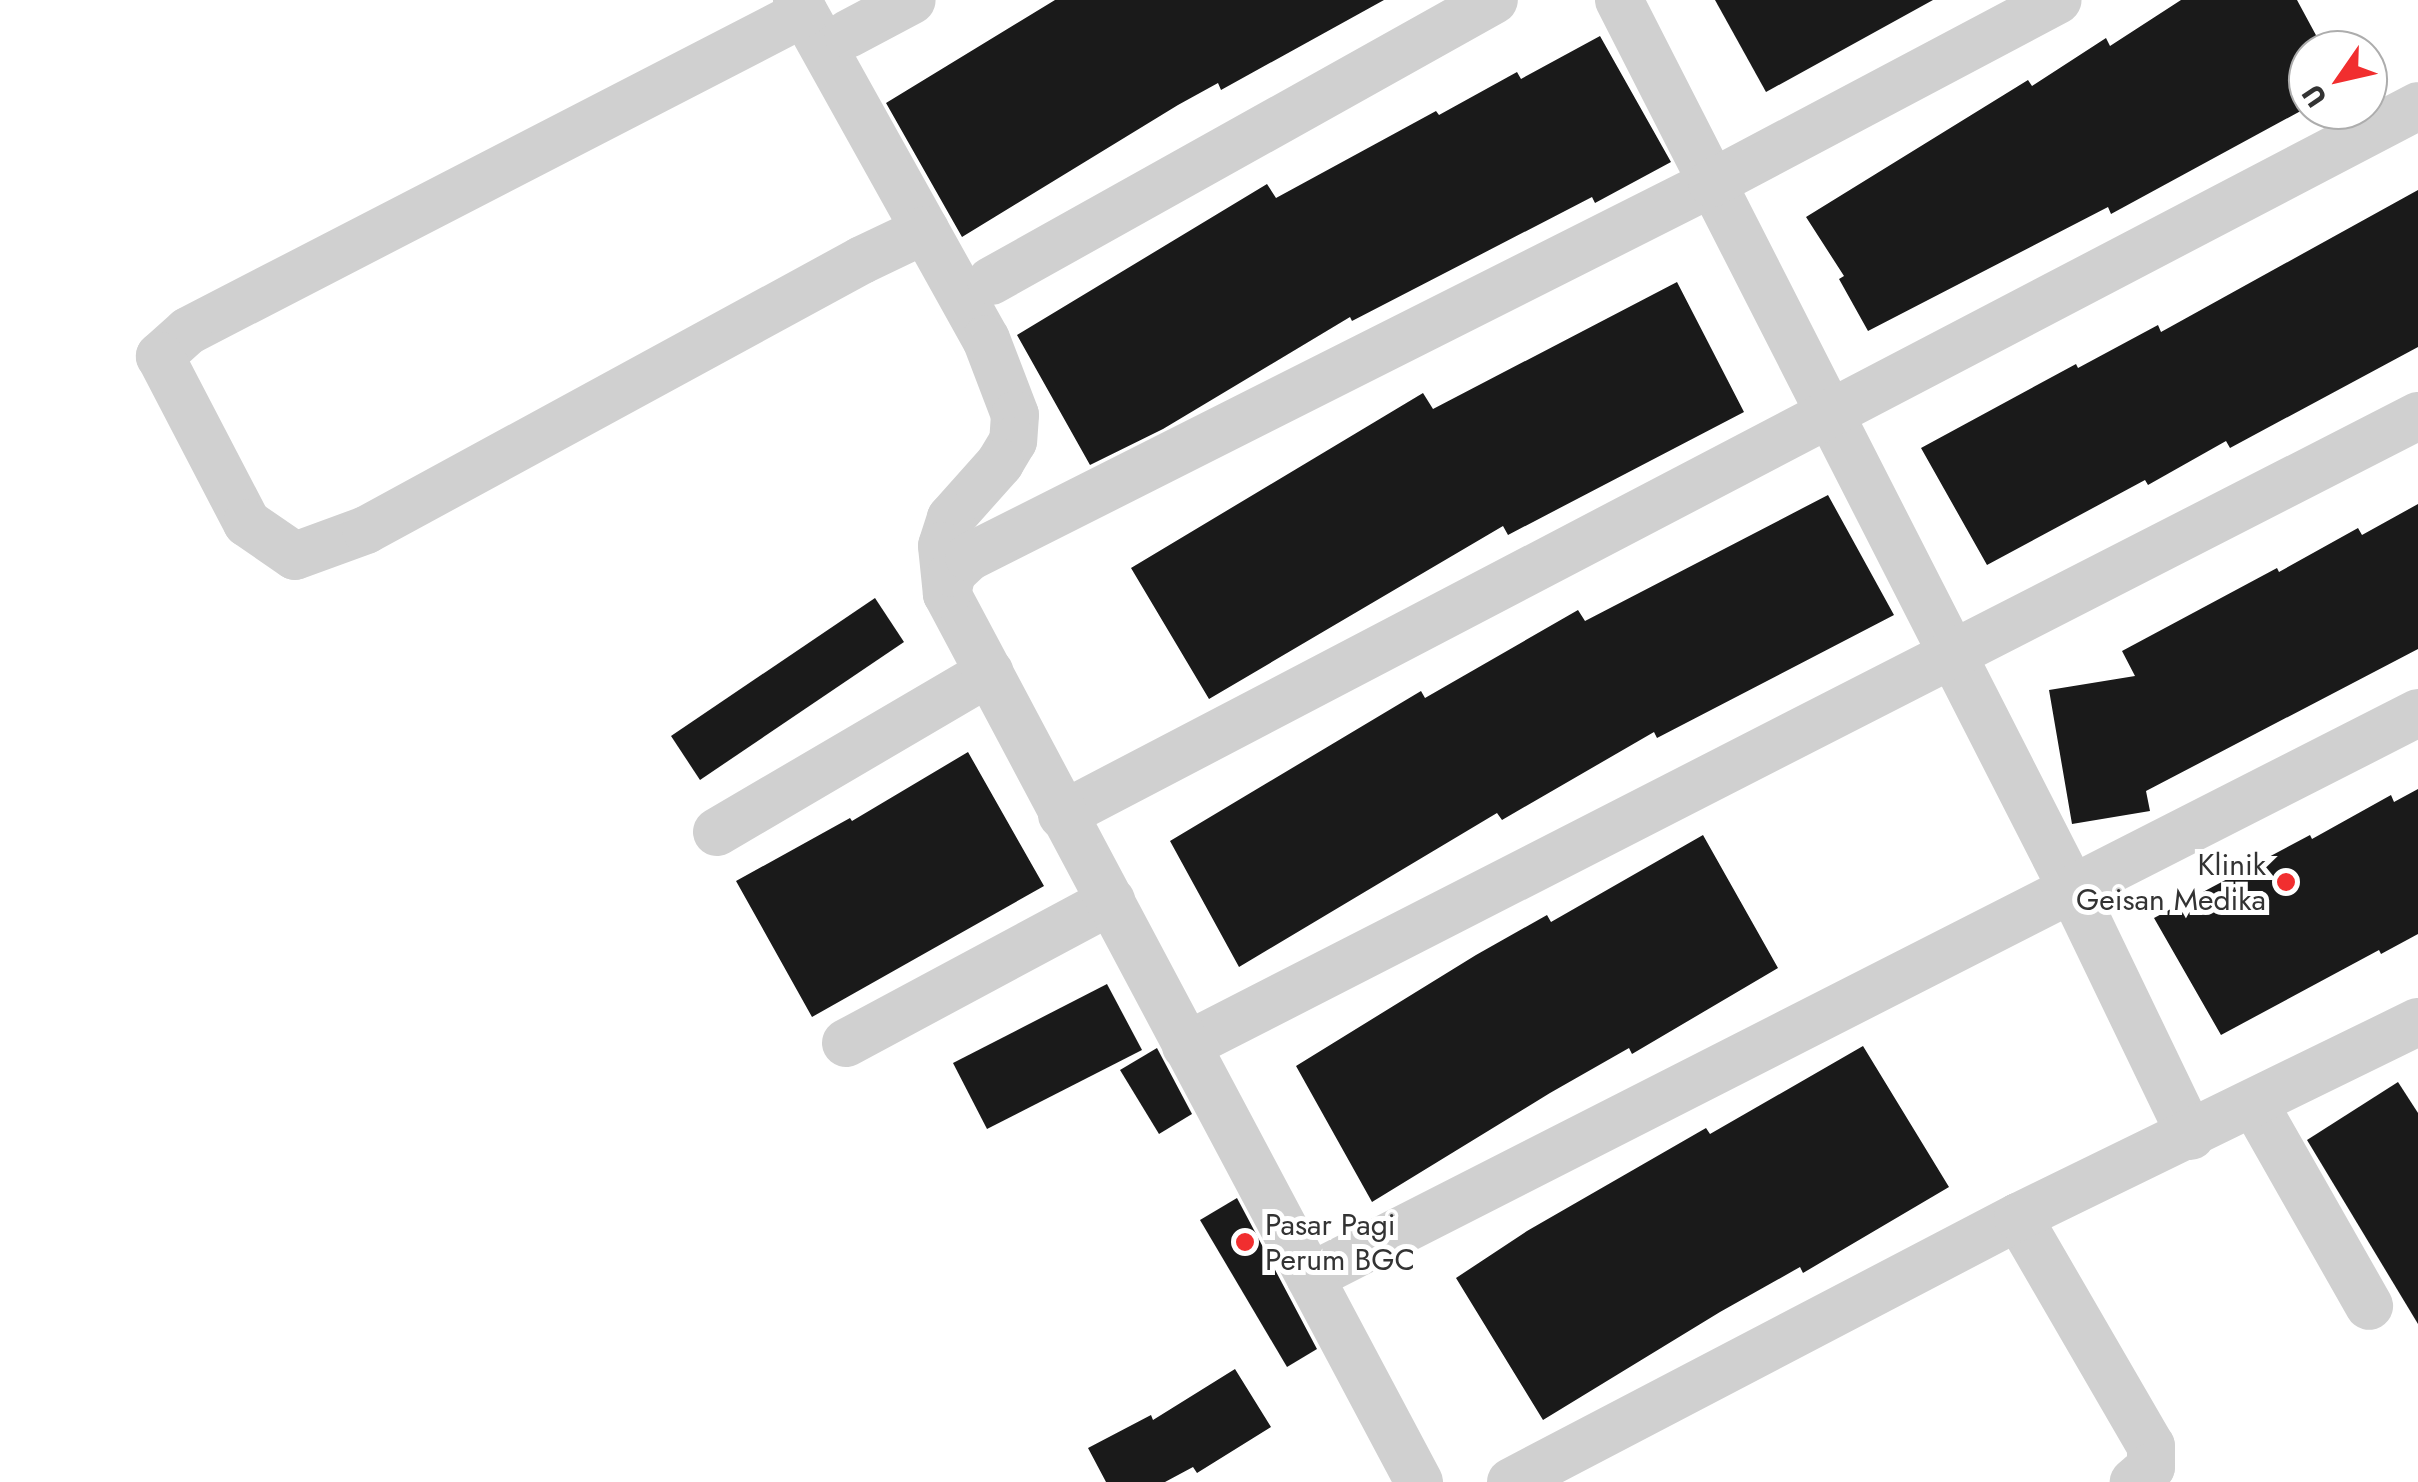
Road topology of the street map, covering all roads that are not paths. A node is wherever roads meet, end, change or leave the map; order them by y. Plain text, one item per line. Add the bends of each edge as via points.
1 (912, 0) edge
2 (1619, 0) edge
3 (2057, 0) edge
4 (1480, 3) edge
5 (801, 6) edge
6 (848, 34) dead end
7 (2418, 106) edge
8 (1712, 183) junction
9 (925, 230) junction
10 (991, 281) dead end
11 (1830, 414) junction
12 (2418, 416) edge
13 (947, 594) junction
14 (1952, 655) junction
15 (990, 672) junction
16 (2418, 713) edge
17 (1062, 815) junction
18 (717, 832) dead end
19 (2072, 889) junction
20 (1111, 901) junction
21 (2418, 1022) edge
22 (846, 1042) dead end
23 (1186, 1046) junction
24 (2255, 1105) junction
25 (2191, 1136) junction
26 (2018, 1218) junction
27 (1310, 1276) junction
28 (2370, 1306) dead end
29 (1419, 1482) edge
30 (1511, 1482) edge
31 (2134, 1482) edge

1 - 6 street
2 - 8 street
3 - 8 street
4 - 10 street
5 - 9 street
5 - 9 street via 188,330 160,356 247,523 295,556 366,530
7 - 11 street
8 - 11 street
8 - 13 street via 970,557 952,573
9 - 13 street via 986,339 1015,414 1014,441 951,518 942,546
11 - 14 street
11 - 17 street
12 - 14 street
13 - 15 street
14 - 19 street
14 - 23 street
15 - 17 street
15 - 18 street
16 - 19 street
17 - 20 street
19 - 25 street
19 - 27 street
20 - 22 street
20 - 23 street
21 - 24 street
23 - 27 street
24 - 25 street
24 - 28 street
25 - 26 street
26 - 30 street
26 - 31 street via 2151,1446 2152,1467
27 - 29 street

